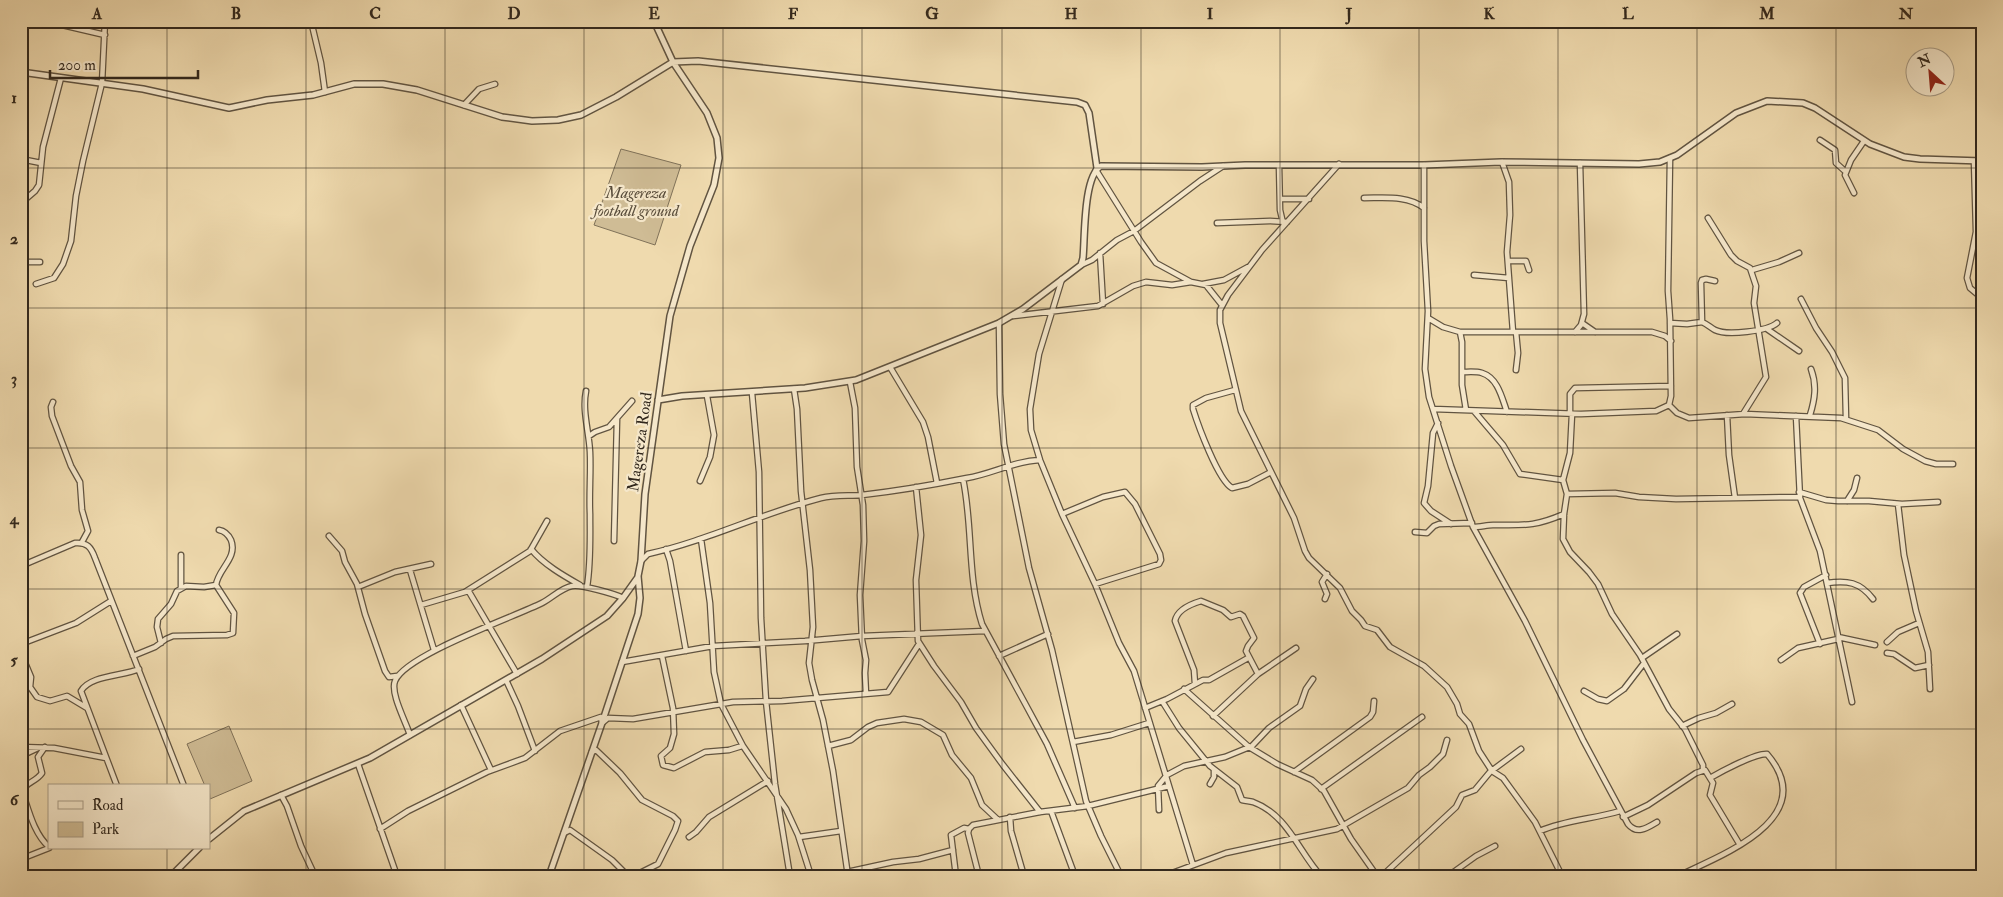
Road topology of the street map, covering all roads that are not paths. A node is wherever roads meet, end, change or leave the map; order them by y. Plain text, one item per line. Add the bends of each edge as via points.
1 (45, 21) edge
2 (105, 21) edge
3 (311, 21) edge
4 (654, 21) edge
5 (105, 35) junction
6 (673, 62) junction
7 (21, 72) edge
8 (61, 78) junction
9 (102, 83) junction
10 (494, 84) dead end
11 (325, 92) junction
12 (464, 105) junction
13 (1820, 140) dead end
14 (1864, 141) junction
15 (1670, 158) junction
16 (21, 159) edge
17 (1974, 161) junction
18 (1982, 161) edge
19 (1502, 162) junction
20 (41, 163) junction
21 (1580, 163) junction
22 (1279, 164) junction
23 (1339, 164) junction
24 (1424, 165) junction
25 (1224, 166) junction
26 (1097, 169) junction
27 (1846, 172) junction
28 (1854, 193) dead end
29 (1364, 198) dead end
30 (1280, 199) junction
31 (1309, 199) junction
32 (21, 203) edge
33 (1424, 208) junction
34 (1708, 218) dead end
35 (1285, 222) junction
36 (1217, 223) dead end
37 (1134, 231) junction
38 (1100, 253) junction
39 (1799, 253) dead end
40 (1508, 260) junction
41 (21, 262) edge
42 (40, 262) dead end
43 (1080, 264) junction
44 (1251, 266) junction
45 (1529, 270) dead end
46 (1752, 270) junction
47 (1474, 274) dead end
48 (1509, 278) junction
49 (1062, 279) junction
50 (1715, 281) dead end
51 (1191, 282) junction
52 (36, 284) dead end
53 (1203, 284) junction
54 (1982, 298) edge
55 (1801, 299) dead end
56 (1103, 304) junction
57 (1222, 305) junction
58 (1053, 310) junction
59 (1013, 316) junction
60 (1428, 318) junction
61 (1702, 322) junction
62 (999, 323) junction
63 (1582, 323) junction
64 (1670, 323) junction
65 (1778, 323) dead end
66 (1767, 329) junction
67 (1758, 331) junction
68 (1460, 332) junction
69 (1515, 332) junction
70 (1575, 332) junction
71 (1596, 332) junction
72 (1671, 341) junction
73 (1799, 351) dead end
74 (890, 368) junction
75 (1811, 369) dead end
76 (1516, 370) dead end
77 (1462, 372) junction
78 (850, 382) junction
79 (1671, 386) junction
80 (794, 389) junction
81 (1235, 390) junction
82 (586, 391) dead end
83 (752, 393) junction
84 (707, 396) junction
85 (658, 400) junction
86 (632, 401) dead end
87 (53, 402) dead end
88 (1669, 405) junction
89 (1433, 409) junction
90 (1466, 410) junction
91 (1474, 411) junction
92 (1507, 412) junction
93 (1571, 414) junction
94 (1743, 414) junction
95 (1810, 415) junction
96 (1727, 416) junction
97 (1796, 416) junction
98 (617, 419) junction
99 (1846, 419) junction
100 (1438, 423) junction
101 (588, 436) junction
102 (1040, 460) junction
103 (1954, 464) dead end
104 (1008, 466) junction
105 (1271, 472) junction
106 (1857, 478) dead end
107 (963, 479) junction
108 (1563, 480) junction
109 (700, 481) dead end
110 (937, 483) junction
111 (916, 487) junction
112 (1567, 494) junction
113 (1800, 494) junction
114 (862, 495) junction
115 (1735, 498) junction
116 (1846, 501) junction
117 (1938, 502) dead end
118 (803, 504) junction
119 (1898, 504) junction
120 (1062, 514) junction
121 (1564, 514) junction
122 (759, 518) junction
123 (547, 520) dead end
124 (1451, 524) junction
125 (1473, 525) junction
126 (219, 530) dead end
127 (1415, 532) dead end
128 (329, 536) dead end
129 (701, 539) junction
130 (614, 541) dead end
131 (82, 542) junction
132 (531, 549) junction
133 (666, 549) junction
134 (181, 555) dead end
135 (641, 560) junction
136 (431, 564) dead end
137 (21, 566) edge
138 (410, 570) junction
139 (1327, 574) junction
140 (638, 576) junction
141 (1826, 576) junction
142 (1827, 583) junction
143 (1094, 584) junction
144 (216, 585) junction
145 (358, 586) junction
146 (585, 587) junction
147 (181, 588) junction
148 (468, 590) junction
149 (624, 598) junction
150 (1325, 598) dead end
151 (1873, 599) dead end
152 (111, 601) junction
153 (421, 605) junction
154 (1920, 623) junction
155 (490, 626) junction
156 (984, 631) junction
157 (1048, 634) junction
158 (1677, 634) dead end
159 (917, 635) junction
160 (862, 636) junction
161 (1838, 638) junction
162 (811, 640) junction
163 (762, 642) junction
164 (1888, 642) dead end
165 (161, 643) junction
166 (21, 644) edge
167 (919, 644) junction
168 (1820, 644) junction
169 (1876, 645) dead end
170 (713, 646) junction
171 (1296, 648) dead end
172 (434, 650) junction
173 (686, 651) junction
174 (21, 653) edge
175 (1887, 653) dead end
176 (133, 656) junction
177 (662, 656) junction
178 (999, 656) junction
179 (1248, 658) junction
180 (1642, 658) junction
181 (1781, 660) dead end
182 (622, 662) junction
183 (1644, 663) junction
184 (1929, 665) junction
185 (139, 669) junction
186 (516, 674) junction
187 (1258, 674) junction
188 (397, 676) junction
189 (1313, 679) dead end
190 (506, 680) junction
191 (1194, 684) junction
192 (1930, 689) dead end
193 (1184, 690) junction
194 (1584, 691) dead end
195 (866, 694) junction
196 (817, 699) junction
197 (766, 701) junction
198 (1162, 701) junction
199 (1374, 701) dead end
200 (1852, 702) dead end
201 (720, 704) junction
202 (1732, 704) dead end
203 (461, 705) junction
204 (87, 708) junction
205 (1145, 708) junction
206 (674, 712) junction
207 (1213, 716) junction
208 (1422, 717) dead end
209 (602, 723) junction
210 (1149, 723) junction
211 (1682, 726) junction
212 (410, 735) junction
213 (1447, 740) dead end
214 (1073, 742) junction
215 (21, 746) edge
216 (742, 746) junction
217 (828, 746) junction
218 (42, 747) junction
219 (1249, 748) junction
220 (1521, 749) dead end
221 (535, 751) junction
222 (592, 752) junction
223 (21, 756) edge
224 (106, 758) junction
225 (1206, 761) junction
226 (358, 764) junction
227 (492, 770) junction
228 (1214, 770) junction
229 (1703, 770) junction
230 (1492, 771) junction
231 (1294, 772) junction
232 (1167, 775) junction
233 (1710, 778) junction
234 (768, 781) junction
235 (115, 784) edge
236 (183, 784) edge
237 (1210, 784) dead end
238 (1169, 786) junction
239 (1158, 789) junction
240 (1322, 789) junction
241 (22, 790) edge
242 (776, 792) junction
243 (281, 795) junction
244 (1088, 806) junction
245 (1075, 808) junction
246 (1159, 810) dead end
247 (1051, 811) junction
248 (1620, 811) junction
249 (1040, 812) junction
250 (1010, 817) junction
251 (1623, 817) junction
252 (997, 819) junction
253 (1657, 822) dead end
254 (1343, 826) junction
255 (380, 829) junction
256 (969, 829) junction
257 (841, 831) junction
258 (1540, 831) junction
259 (564, 833) junction
260 (689, 837) dead end
261 (799, 837) junction
262 (210, 838) edge
263 (1296, 838) junction
264 (1740, 845) junction
265 (48, 846) edge
266 (1495, 846) dead end
267 (48, 847) edge
268 (197, 850) edge
269 (953, 850) junction
270 (21, 859) edge
271 (1193, 865) junction
272 (314, 874) edge
273 (848, 874) edge
274 (171, 876) edge
275 (307, 876) edge
276 (397, 876) edge
277 (549, 876) edge
278 (628, 876) edge
279 (634, 876) edge
280 (790, 876) edge
281 (811, 876) edge
282 (956, 876) edge
283 (979, 876) edge
284 (1024, 876) edge
285 (1075, 876) edge
286 (1121, 876) edge
287 (1164, 876) edge
288 (1321, 876) edge
289 (1377, 876) edge
290 (1382, 876) edge
291 (1448, 876) edge
292 (1562, 876) edge
293 (1678, 876) edge

1 - 5 street
2 - 5 street
3 - 11 street
4 - 6 street, Magereza Road
5 - 9 street
6 - 12 street via 597,108 574,117 517,120
6 - 26 street via 748,66 1077,102 1084,105 1089,113
6 - 85 street, Magereza Road via 707,112 717,138 719,158 714,185 690,246 670,316
7 - 8 street
8 - 9 street
8 - 20 street
9 - 11 street via 229,108
9 - 52 street via 76,196 71,241 54,278
10 - 12 street via 480,89
11 - 12 street via 354,84 383,84 417,90
13 - 27 street via 1835,150 1836,162
14 - 15 street via 1809,105 1767,102 1736,113
14 - 17 street via 1904,157
14 - 27 street via 1850,160
15 - 21 street via 1639,164
15 - 64 street
16 - 20 street
17 - 18 street
17 - 54 street via 1976,232 1967,278 1970,288
19 - 21 street
19 - 24 street
19 - 40 street via 1509,182
20 - 32 street via 39,185
21 - 63 street via 1584,264
22 - 23 street
22 - 25 street
22 - 30 street
23 - 24 street
23 - 31 street
24 - 33 street
25 - 26 street via 1107,165
25 - 37 street
26 - 37 street
26 - 43 street via 1087,202
27 - 28 street via 1845,178
29 - 33 street via 1406,199
30 - 31 street
30 - 35 street
31 - 35 street
33 - 60 street
34 - 46 street via 1731,255
35 - 36 street
35 - 44 street
37 - 38 street
37 - 51 street via 1159,266
38 - 43 street via 1089,262
38 - 56 street
39 - 46 street
40 - 45 street via 1526,261
40 - 48 street
41 - 42 street
43 - 49 street
44 - 53 street via 1224,280
44 - 57 street
46 - 67 street
47 - 48 street
48 - 69 street
49 - 58 street
49 - 59 street
50 - 61 street via 1706,279 1701,283
51 - 53 street
51 - 56 street via 1172,285 1143,283
53 - 57 street
55 - 99 street via 1845,378
56 - 58 street
57 - 81 street via 1221,330
58 - 59 street
58 - 102 street via 1039,354 1030,409 1031,430
59 - 62 street
60 - 68 street
60 - 89 street via 1425,379
61 - 64 street
61 - 67 street via 1719,331
62 - 74 street
62 - 104 street via 1000,394
63 - 70 street
63 - 71 street
64 - 72 street
65 - 66 street
66 - 67 street
66 - 73 street
67 - 94 street via 1766,378
68 - 69 street
68 - 77 street
69 - 70 street
69 - 76 street
70 - 71 street
71 - 72 street via 1658,333
72 - 79 street
74 - 78 street
74 - 110 street via 925,427
75 - 95 street via 1815,390
77 - 90 street
77 - 92 street via 1486,375 1501,392
78 - 80 street
78 - 114 street
79 - 88 street
79 - 93 street via 1575,388 1570,394
80 - 83 street
80 - 118 street
81 - 105 street via 1242,415
81 - 105 street via 1193,405 1200,434 1225,482 1232,488
82 - 101 street via 584,404
83 - 84 street
83 - 122 street via 759,472
84 - 85 street
84 - 109 street via 714,435 710,457
85 - 135 street, Magereza Road via 644,502
86 - 98 street
87 - 131 street via 52,416 80,482 82,510 88,531
88 - 93 street via 1656,411
88 - 96 street via 1689,418
89 - 90 street
89 - 100 street
90 - 91 street
91 - 92 street
91 - 108 street via 1503,445 1520,474
92 - 93 street
93 - 108 street via 1570,453
94 - 96 street
94 - 97 street
95 - 97 street
95 - 99 street
96 - 115 street
97 - 113 street
98 - 101 street via 606,429
98 - 130 street
99 - 103 street via 1878,430 1902,449 1925,461
100 - 124 street via 1433,433 1424,503 1431,512
100 - 125 street
101 - 146 street via 591,554
102 - 104 street
102 - 120 street
104 - 107 street
104 - 157 street via 1028,568
105 - 139 street via 1308,556
106 - 116 street
107 - 110 street
107 - 156 street via 976,604
108 - 112 street
110 - 111 street
111 - 114 street
111 - 159 street via 921,535 916,580
112 - 115 street
112 - 121 street
113 - 115 street
113 - 116 street
113 - 141 street
114 - 118 street via 832,496
114 - 160 street
116 - 119 street
117 - 119 street
118 - 122 street
118 - 162 street via 810,570
119 - 154 street via 1904,555
120 - 143 street
120 - 143 street via 1103,496 1125,492 1135,504 1160,554 1159,564
121 - 125 street via 1526,526
121 - 180 street via 1562,539 1566,547 1593,577 1612,614
122 - 129 street
122 - 163 street
123 - 132 street
124 - 125 street
124 - 127 street via 1436,525 1426,534
125 - 248 street
126 - 144 street via 229,536 232,550
128 - 145 street via 342,551
129 - 133 street
129 - 170 street
131 - 137 street
131 - 152 street via 92,550
132 - 146 street via 567,578
132 - 148 street
133 - 135 street via 648,554
133 - 173 street
134 - 147 street
135 - 140 street, Magereza Road
136 - 138 street
138 - 145 street
138 - 153 street
139 - 150 street via 1322,582 1327,594
139 - 230 street via 1365,626 1377,630 1390,647 1424,666 1447,687
140 - 149 street
140 - 182 street, Magereza Road via 639,606
141 - 142 street
141 - 168 street via 1800,591
142 - 151 street via 1842,580 1855,584 1864,588
142 - 161 street
143 - 205 street via 1134,671
144 - 147 street
144 - 165 street via 233,612 233,633 178,635
145 - 188 street via 381,663 388,676
146 - 149 street
146 - 155 street via 569,587
147 - 165 street via 158,619
148 - 153 street
148 - 155 street
149 - 186 street via 590,629
152 - 166 street via 76,622
152 - 176 street
153 - 172 street
154 - 164 street via 1898,632
154 - 184 street
155 - 172 street
155 - 186 street
156 - 159 street
156 - 178 street
157 - 178 street
157 - 214 street
158 - 180 street
159 - 160 street
159 - 167 street
160 - 162 street
160 - 195 street
161 - 168 street
161 - 169 street
161 - 200 street
162 - 163 street
162 - 196 street via 809,663
163 - 170 street
163 - 197 street
165 - 176 street
167 - 195 street via 891,691
167 - 249 street via 976,728
168 - 181 street via 1798,648
170 - 173 street
170 - 201 street
171 - 187 street
172 - 188 street
173 - 177 street
174 - 204 street via 31,678 30,687 37,697 51,701 67,696
175 - 184 street via 1915,668
176 - 185 street
177 - 182 street
177 - 206 street
178 - 245 street via 1047,744
179 - 187 street
179 - 191 street via 1209,680
179 - 191 street via 1246,648 1254,638 1242,615 1231,617 1204,601 1190,605 1177,614 1175,622 1194,670
180 - 183 street
182 - 209 street, Magereza Road
183 - 194 street via 1624,688 1607,701
183 - 211 street
184 - 192 street
185 - 204 street via 83,687 81,693
185 - 236 street
186 - 190 street
187 - 207 street
188 - 212 street via 394,691
189 - 219 street via 1299,707 1269,728
190 - 203 street
190 - 221 street
191 - 193 street
193 - 198 street
193 - 207 street
195 - 196 street
196 - 197 street
196 - 217 street
197 - 201 street
197 - 242 street
198 - 205 street
198 - 225 street
199 - 231 street via 1370,717
201 - 206 street
201 - 216 street
202 - 211 street
203 - 212 street
203 - 227 street
204 - 224 street
205 - 210 street
206 - 209 street via 630,719 608,718
206 - 216 street via 674,734 670,747 661,756 664,766 674,768 698,754
207 - 219 street
208 - 240 street
209 - 221 street via 601,717 560,731
209 - 222 street, Magereza Road
210 - 214 street
210 - 232 street
211 - 229 street
212 - 226 street
213 - 254 street via 1443,754 1408,788
214 - 244 street
215 - 218 street
216 - 234 street
217 - 252 street via 851,740 877,722 904,719 921,722 943,735 952,754 971,778 982,805
217 - 257 street
218 - 223 street
218 - 224 street
218 - 241 street via 38,757 42,774
219 - 225 street
219 - 231 street
220 - 230 street
221 - 227 street
222 - 259 street, Magereza Road
222 - 279 street via 596,750 616,769 642,800 678,821 658,864
224 - 235 street
225 - 228 street
225 - 232 street via 1184,766
226 - 243 street
226 - 255 street
227 - 255 street via 408,811
228 - 237 street
228 - 263 street via 1237,787 1242,800 1270,812
229 - 233 street
229 - 251 street
230 - 258 street via 1503,778
230 - 290 street via 1475,790 1462,796 1456,807
231 - 240 street via 1312,780
232 - 238 street
232 - 239 street
233 - 264 street via 1713,785 1710,796
233 - 264 street via 1734,764 1764,753 1780,775 1783,784 1781,803 1772,821
234 - 242 street
234 - 260 street via 709,818
238 - 239 street
238 - 271 street
239 - 244 street
239 - 246 street
240 - 254 street
241 - 265 street via 36,828
242 - 261 street
242 - 280 street
243 - 262 street via 244,811
243 - 272 street
244 - 245 street
244 - 286 street
245 - 247 street
247 - 249 street
247 - 285 street
248 - 251 street
248 - 258 street
249 - 250 street
250 - 252 street
250 - 284 street
251 - 253 street via 1635,831
252 - 256 street via 978,823
254 - 263 street
254 - 289 street
255 - 276 street
256 - 269 street via 964,828 951,835
256 - 283 street
257 - 261 street
257 - 273 street
258 - 292 street
259 - 277 street, Magereza Road
259 - 278 street via 570,830 612,860
261 - 281 street
263 - 271 street via 1226,852
263 - 288 street via 1308,861
264 - 293 street
266 - 291 street
267 - 270 street
268 - 274 street
269 - 273 street
269 - 282 street
271 - 287 street
272 - 275 street

